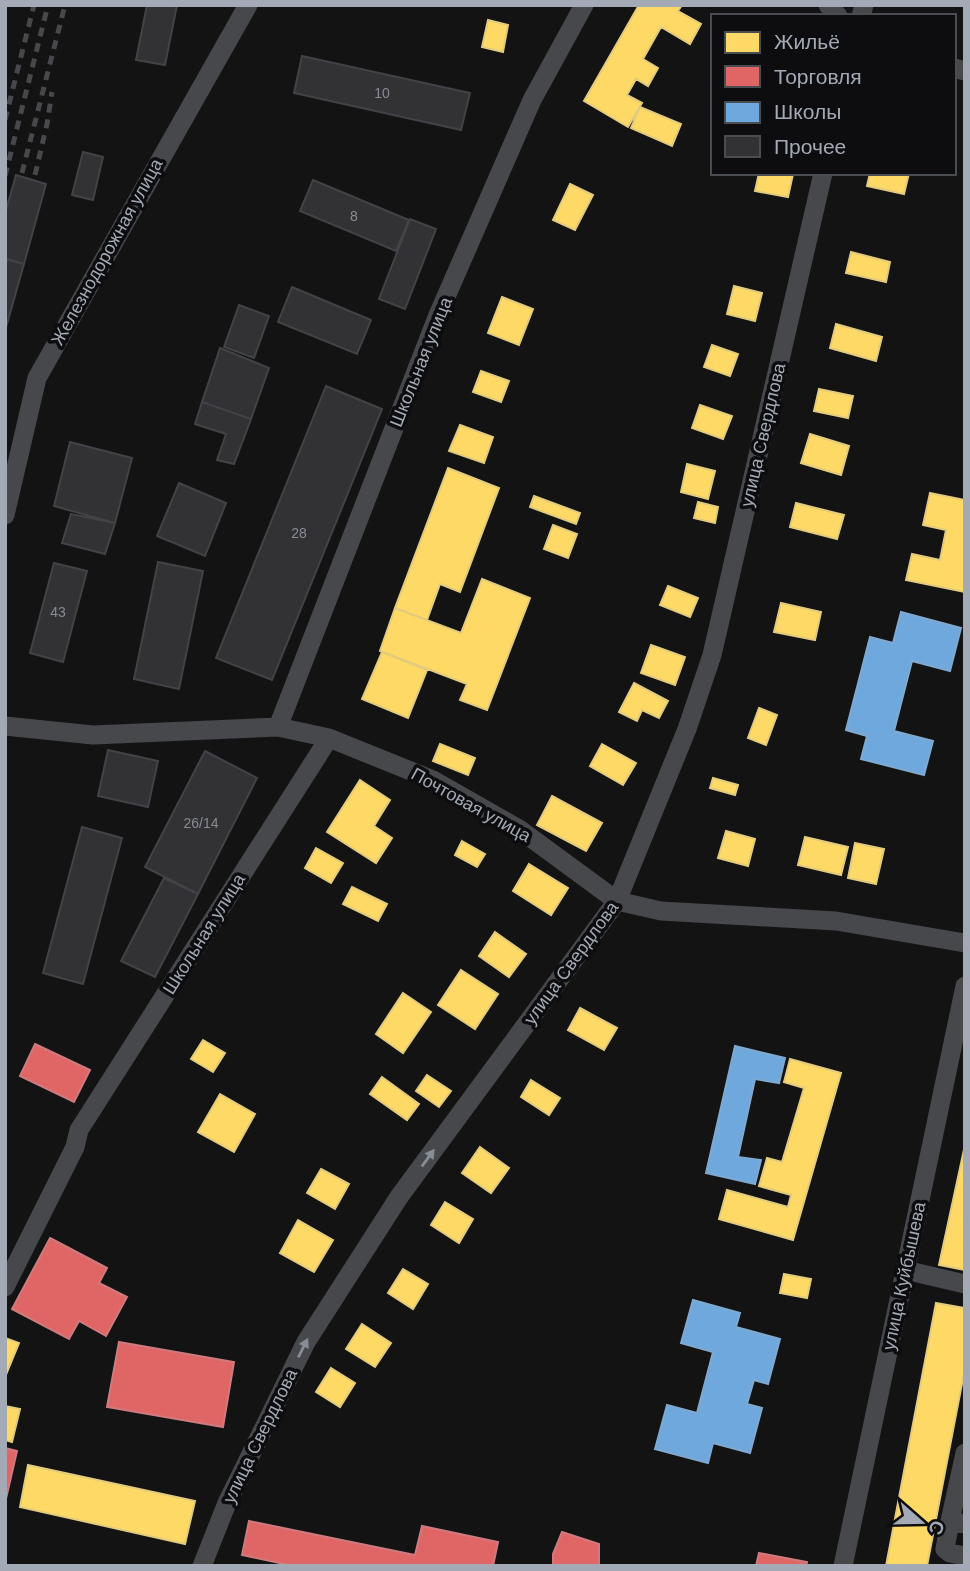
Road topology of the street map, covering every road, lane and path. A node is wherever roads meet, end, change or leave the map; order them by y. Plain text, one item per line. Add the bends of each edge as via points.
1 (248, 5) edge
2 (584, 5) edge
3 (823, 175) edge
4 (5, 515) edge
5 (5, 726) edge
6 (278, 727) junction
7 (329, 738) junction
8 (617, 901) junction
9 (965, 943) edge
10 (965, 986) edge
11 (905, 1270) junction
12 (965, 1283) edge
13 (5, 1287) edge
14 (965, 1453) edge
15 (958, 1523) edge
16 (965, 1556) edge
17 (202, 1566) edge
18 (843, 1566) edge

1 - 4 street, Железнодорожная улица via 37,378
2 - 6 street, Школьная улица via 532,100 438,315
3 - 8 street, улица Свердлова via 712,655
5 - 6 street, Почтовая улица via 93,735
6 - 7 street, Почтовая улица
7 - 8 street, Почтовая улица via 433,780 519,828
7 - 13 street, Школьная улица via 79,1130 75,1147
8 - 9 street, Почтовая улица via 661,911 836,921
17 -> 8 street, улица Свердлова via 227,1503 306,1342 399,1197
10 - 11 street, улица Куйбышева
11 - 12 street
11 - 18 street, улица Куйбышева
14 - 15 street
15 - 16 street via 945,1549

